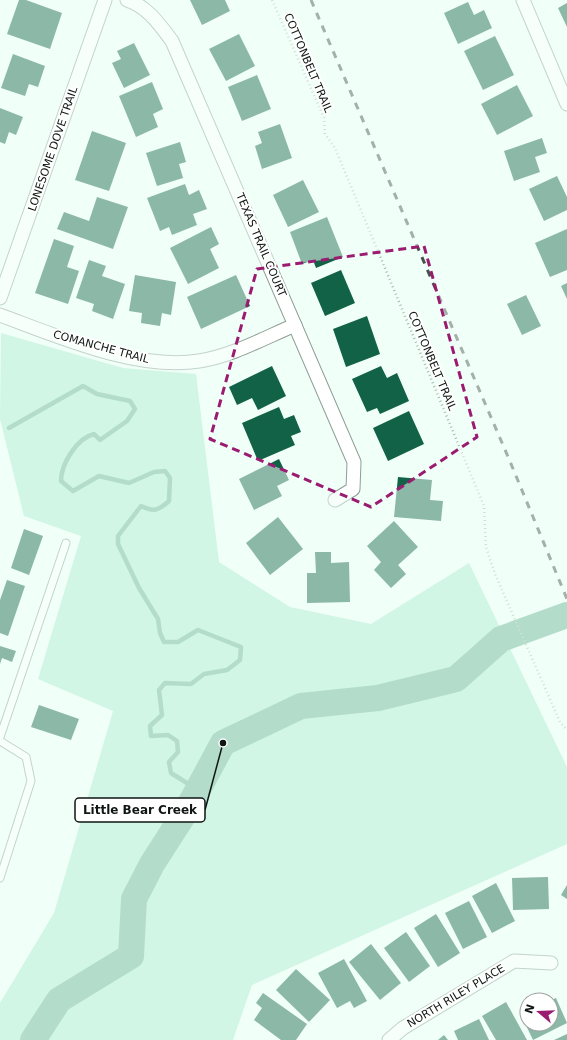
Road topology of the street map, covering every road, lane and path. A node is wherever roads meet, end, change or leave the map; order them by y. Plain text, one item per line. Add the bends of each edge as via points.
1 (105, 0) edge
2 (127, 0) edge
3 (272, 0) edge
4 (523, 0) edge
5 (567, 104) edge
6 (0, 298) edge
7 (0, 315) edge
8 (295, 325) junction
9 (335, 500) dead end
10 (66, 543) dead end
11 (567, 730) edge
12 (0, 736) edge
13 (0, 741) edge
14 (0, 878) edge
15 (551, 963) dead end
16 (389, 1040) edge

1 - 6 street, LONESOME DOVE TRAIL
2 - 8 street, TEXAS TRAIL COURT via 136,3 153,17 172,41
3 - 11 path, COTTONBELT TRAIL via 324,118 325,134 335,148 484,506 486,547 495,574 560,722
4 - 5 street
7 - 8 street, COMANCHE TRAIL via 66,340 159,362 199,361 230,353
8 - 9 street, TEXAS TRAIL COURT via 354,462 353,489
10 - 12 lane
13 - 14 lane via 26,757 31,781
15 - 16 street, NORTH RILEY PLACE via 514,961 402,1028

